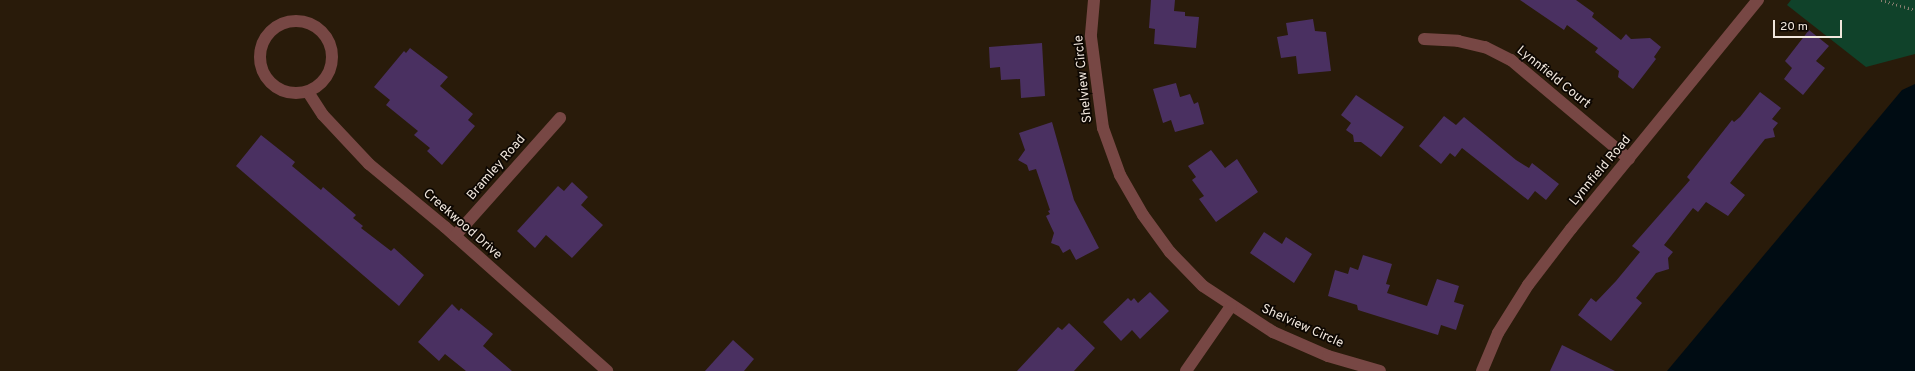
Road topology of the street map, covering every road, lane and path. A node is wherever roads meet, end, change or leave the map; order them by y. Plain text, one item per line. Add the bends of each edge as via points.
1 (1094, 0) edge
2 (1758, 0) edge
3 (1881, 0) edge
4 (1915, 10) edge
5 (1424, 39) dead end
6 (308, 92) junction
7 (560, 118) dead end
8 (1629, 158) junction
9 (455, 236) junction
10 (1231, 306) junction
11 (607, 371) edge
12 (1186, 371) edge
13 (1380, 371) edge
14 (1482, 371) edge

1 - 10 street, Shelview Circle via 1091,37 1095,83 1103,128 1120,175 1143,215 1170,252 1203,286
2 - 8 street, Lynnfield Road
3 - 4 path
5 - 8 street, Lynnfield Court via 1458,41 1485,47 1511,60
6 - 6 street via 285,92 266,78 261,67 261,49 269,33 278,25 301,20 312,24 329,41 333,53 330,71 319,86
6 - 9 street, Creekwood Drive via 323,115 369,164
7 - 9 street, Bramley Road
8 - 14 street, Lynnfield Road via 1528,285 1498,333
9 - 11 street, Creekwood Drive
10 - 12 street
10 - 13 street, Shelview Circle via 1273,332 1328,356

